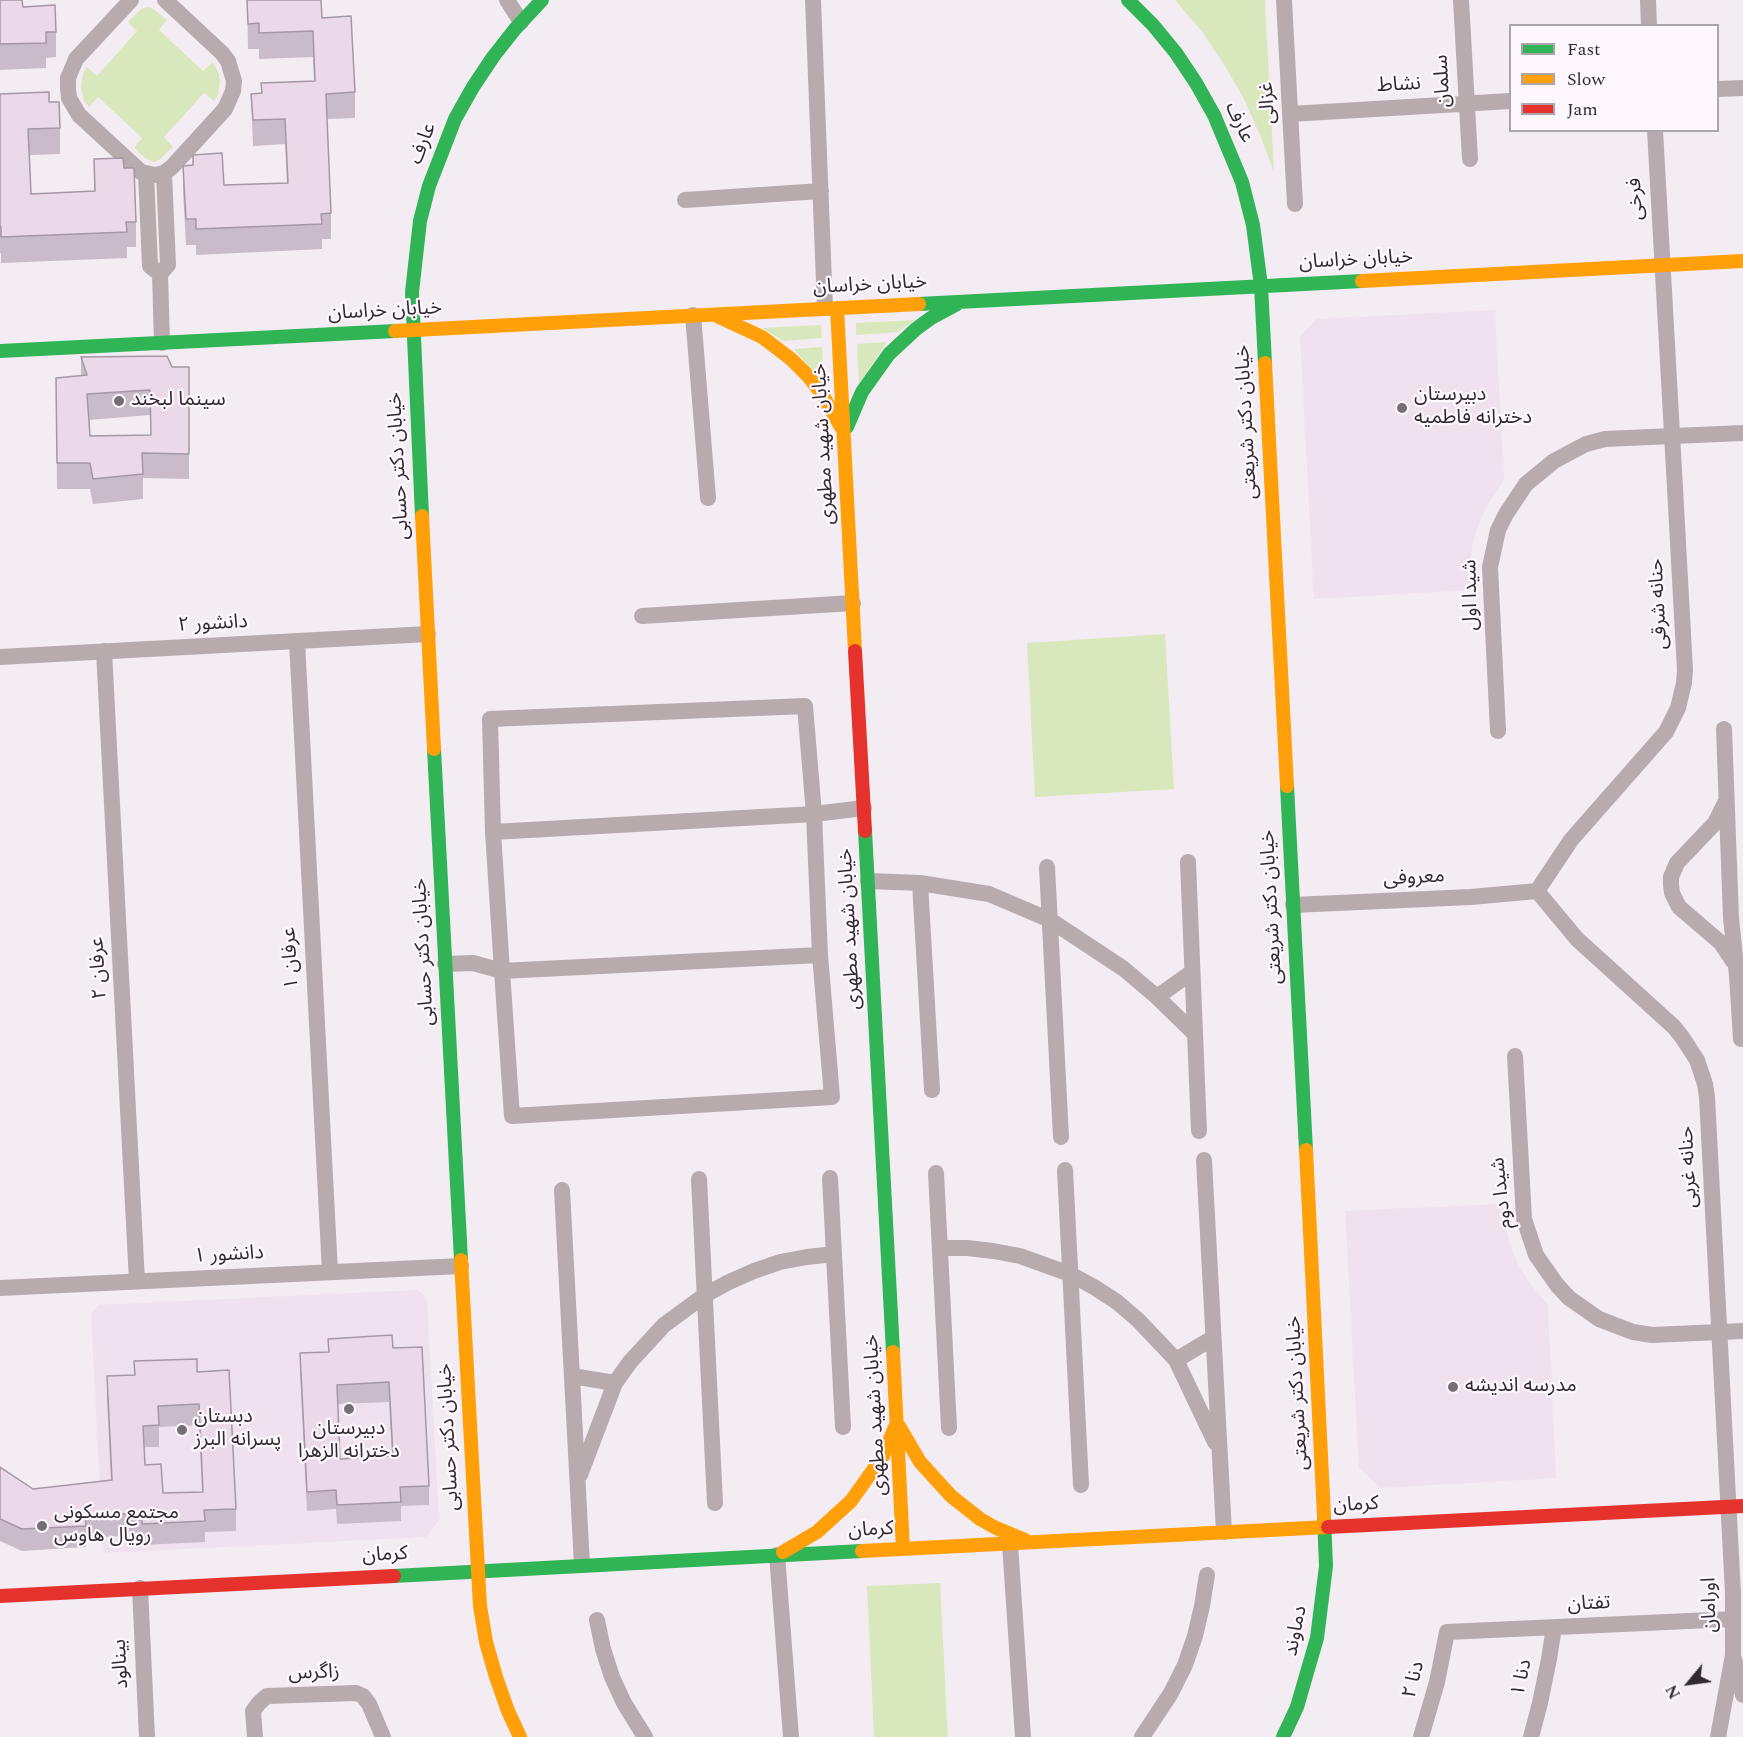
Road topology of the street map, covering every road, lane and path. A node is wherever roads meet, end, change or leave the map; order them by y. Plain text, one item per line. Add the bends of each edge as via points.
1 (131, 0) edge
2 (165, 0) edge
3 (507, 0) edge
4 (542, 0) edge
5 (813, 0) edge
6 (1128, 0) edge
7 (1284, 0) edge
8 (1461, 0) edge
9 (1648, 0) edge
10 (521, 22) junction
11 (1649, 24) edge
12 (1743, 88) edge
13 (1719, 89) edge
14 (1509, 101) edge
15 (1466, 104) junction
16 (1290, 114) junction
17 (1655, 132) edge
18 (1470, 159) dead end
19 (164, 173) junction
20 (146, 174) junction
21 (820, 191) junction
22 (685, 200) dead end
23 (1295, 204) dead end
24 (1743, 261) edge
25 (1663, 265) junction
26 (160, 274) junction
27 (1261, 286) junction
28 (964, 301) junction
29 (831, 308) junction
30 (711, 314) junction
31 (693, 315) junction
32 (412, 330) junction
33 (162, 343) junction
34 (0, 351) edge
35 (1740, 432) edge
36 (844, 435) junction
37 (1672, 436) junction
38 (708, 498) dead end
39 (853, 603) junction
40 (642, 616) dead end
41 (428, 634) junction
42 (297, 641) junction
43 (104, 651) junction
44 (0, 657) edge
45 (1724, 729) dead end
46 (1498, 731) dead end
47 (1727, 797) junction
48 (864, 808) junction
49 (814, 814) junction
50 (1710, 829) junction
51 (493, 832) junction
52 (1728, 846) junction
53 (1188, 862) dead end
54 (1047, 867) dead end
55 (868, 880) junction
56 (1736, 880) edge
57 (920, 883) junction
58 (1538, 891) junction
59 (1293, 905) junction
60 (1731, 918) junction
61 (1050, 920) junction
62 (1716, 938) junction
63 (820, 955) junction
64 (445, 964) junction
65 (1736, 967) junction
66 (502, 971) junction
67 (1192, 972) junction
68 (1157, 997) junction
69 (1195, 1034) junction
70 (1741, 1039) dead end
71 (1515, 1056) dead end
72 (932, 1090) dead end
73 (1199, 1131) dead end
74 (1061, 1137) dead end
75 (1204, 1160) dead end
76 (1065, 1170) dead end
77 (936, 1173) dead end
78 (830, 1178) dead end
79 (699, 1179) dead end
80 (562, 1190) dead end
81 (940, 1248) junction
82 (834, 1254) junction
83 (461, 1266) junction
84 (330, 1272) junction
85 (1070, 1274) junction
86 (137, 1281) junction
87 (0, 1288) edge
88 (705, 1295) junction
89 (1743, 1331) edge
90 (1720, 1332) junction
91 (1213, 1338) junction
92 (1176, 1360) junction
93 (572, 1376) junction
94 (615, 1383) junction
95 (897, 1422) junction
96 (843, 1427) dead end
97 (949, 1428) dead end
98 (1218, 1448) junction
99 (577, 1481) junction
100 (1081, 1485) dead end
101 (716, 1503) dead end
102 (1736, 1506) edge
103 (1325, 1527) junction
104 (1224, 1532) junction
105 (1030, 1542) junction
106 (1010, 1544) junction
107 (903, 1549) junction
108 (777, 1556) junction
109 (582, 1566) junction
110 (477, 1571) junction
111 (1207, 1575) dead end
112 (140, 1588) junction
113 (0, 1596) edge
114 (1733, 1619) junction
115 (597, 1620) dead end
116 (1554, 1627) junction
117 (1447, 1632) joint
118 (1733, 1655) junction
119 (1743, 1695) edge
120 (147, 1737) edge
121 (255, 1737) edge
122 (383, 1737) edge
123 (520, 1737) edge
124 (645, 1737) edge
125 (791, 1737) edge
126 (1023, 1737) edge
127 (1143, 1737) edge
128 (1283, 1737) edge
129 (1421, 1737) edge
130 (1531, 1737) edge
131 (1718, 1737) edge

1 - 20 street via 76,59 68,88 79,115
2 - 19 street via 222,53 234,81 225,109
3 - 10 street
4 - 10 street, عارف
5 - 21 street
6 - 27 street, عارف via 1176,53 1224,137 1251,217
7 - 16 street, غزالی
8 - 15 street, سلمان
9 - 11 street
10 - 32 street, عارف via 472,87 441,152 423,209 416,248
12 - 13 street
14 - 15 street, نشاط
15 - 16 street, نشاط
15 - 18 street, سلمان
16 - 23 street, غزالی
17 - 25 street, فرخی
19 - 20 street
19 - 26 street via 168,265
20 - 26 street via 150,266
21 - 22 street
21 - 29 street
24 - 25 street, خیابان خراسان
25 - 27 street, خیابان خراسان
25 - 37 street, حنانه شرقی
26 - 33 street
27 - 28 street, خیابان خراسان
27 - 59 street, خیابان دکتر شریعتی
28 - 29 street, خیابان خراسان
28 - 36 street via 931,318 889,354 862,392
29 - 30 street, خیابان خراسان
29 - 36 street, خیابان شهید مطهری
30 - 31 street, خیابان خراسان
30 - 36 street via 762,337 791,359 822,394
31 - 32 street, خیابان خراسان
31 - 38 street
32 - 33 street, خیابان خراسان
32 - 41 street, خیابان دکتر حسابی
33 - 34 street, خیابان خراسان
35 - 37 street, شیدا اول
36 - 39 street, خیابان شهید مطهری
37 - 46 street, شیدا اول via 1605,439 1586,444 1539,471 1506,514 1498,530 1490,567
37 - 58 street, حنانه شرقی via 1682,696 1659,742 1571,840
39 - 40 street
39 - 48 street, خیابان شهید مطهری
41 - 42 street, دانشور ۲
41 - 64 street, خیابان دکتر حسابی
42 - 43 street, دانشور ۲
42 - 84 street, عرفان ۱
43 - 44 street, دانشور ۲
43 - 86 street, عرفان ۲
45 - 47 street
47 - 50 street
47 - 52 street
48 - 49 street
48 - 55 street, خیابان شهید مطهری
49 - 51 street
49 - 51 street via 805,706 490,719
49 - 63 street
50 - 52 street via 1722,834
50 - 62 street via 1677,863 1671,885 1679,907
51 - 66 street
52 - 56 street
53 - 67 street
54 - 61 street
55 - 57 street
55 - 95 street, خیابان شهید مطهری
56 - 60 street
57 - 61 street via 988,894
57 - 72 street
58 - 59 street, معروفی
58 - 90 street, حنانه غربی via 1576,939 1674,1027 1699,1066 1707,1097
59 - 103 street, خیابان دکتر شریعتی
60 - 62 street via 1727,931
60 - 65 street
61 - 68 street via 1124,969
61 - 74 street
62 - 65 street via 1728,950
63 - 66 street
63 - 66 street via 832,1097 512,1116
64 - 66 street via 473,963
64 - 83 street, خیابان دکتر حسابی
65 - 70 street
67 - 68 street
67 - 69 street
68 - 69 street
69 - 73 street
71 - 90 street, شیدا دوم via 1524,1219 1546,1271 1583,1309 1615,1327 1652,1335
75 - 91 street
76 - 85 street
77 - 81 street
78 - 82 street
79 - 88 street
80 - 93 street
81 - 85 street via 1020,1256
81 - 97 street
82 - 88 street via 780,1262
82 - 96 street
83 - 84 street, دانشور ۱
83 - 110 street, خیابان دکتر حسابی
84 - 86 street, دانشور ۱
85 - 92 street via 1117,1302
85 - 100 street
86 - 87 street, دانشور ۱
88 - 94 street via 664,1325
88 - 101 street
89 - 90 street, شیدا دوم
90 - 102 street, حنانه غربی
91 - 92 street
91 - 98 street
92 - 98 street
93 - 94 street
93 - 99 street
94 - 99 street
95 - 105 street via 920,1462 951,1496 996,1528
95 - 107 street, خیابان شهید مطهری
95 - 108 street via 883,1456 851,1501 817,1532
98 - 104 street
99 - 109 street
102 - 103 street, کرمان
102 - 114 street, اورامان
103 - 104 street, کرمان
103 - 128 street, دماوند via 1326,1566 1317,1638 1303,1690
104 - 105 street, کرمان
105 - 106 street, کرمان
106 - 107 street, کرمان
106 - 126 street
107 - 108 street, کرمان
108 - 109 street, کرمان
108 - 125 street
109 - 110 street, کرمان
110 - 112 street, کرمان
110 - 123 street, خیابان دکتر حسابی via 489,1650
111 - 127 street via 1185,1665
112 - 113 street, کرمان
112 - 120 street, بینالود
114 - 116 street, تفتان
114 - 118 street, اورامان
115 - 124 street via 612,1677
116 - 117 street, تفتان
116 - 130 street, دنا ۱
117 - 129 street, دنا ۲
118 - 119 street
118 - 131 street, اورامان
121 - 122 street, زاگرس via 253,1711 267,1696 356,1693 369,1704

